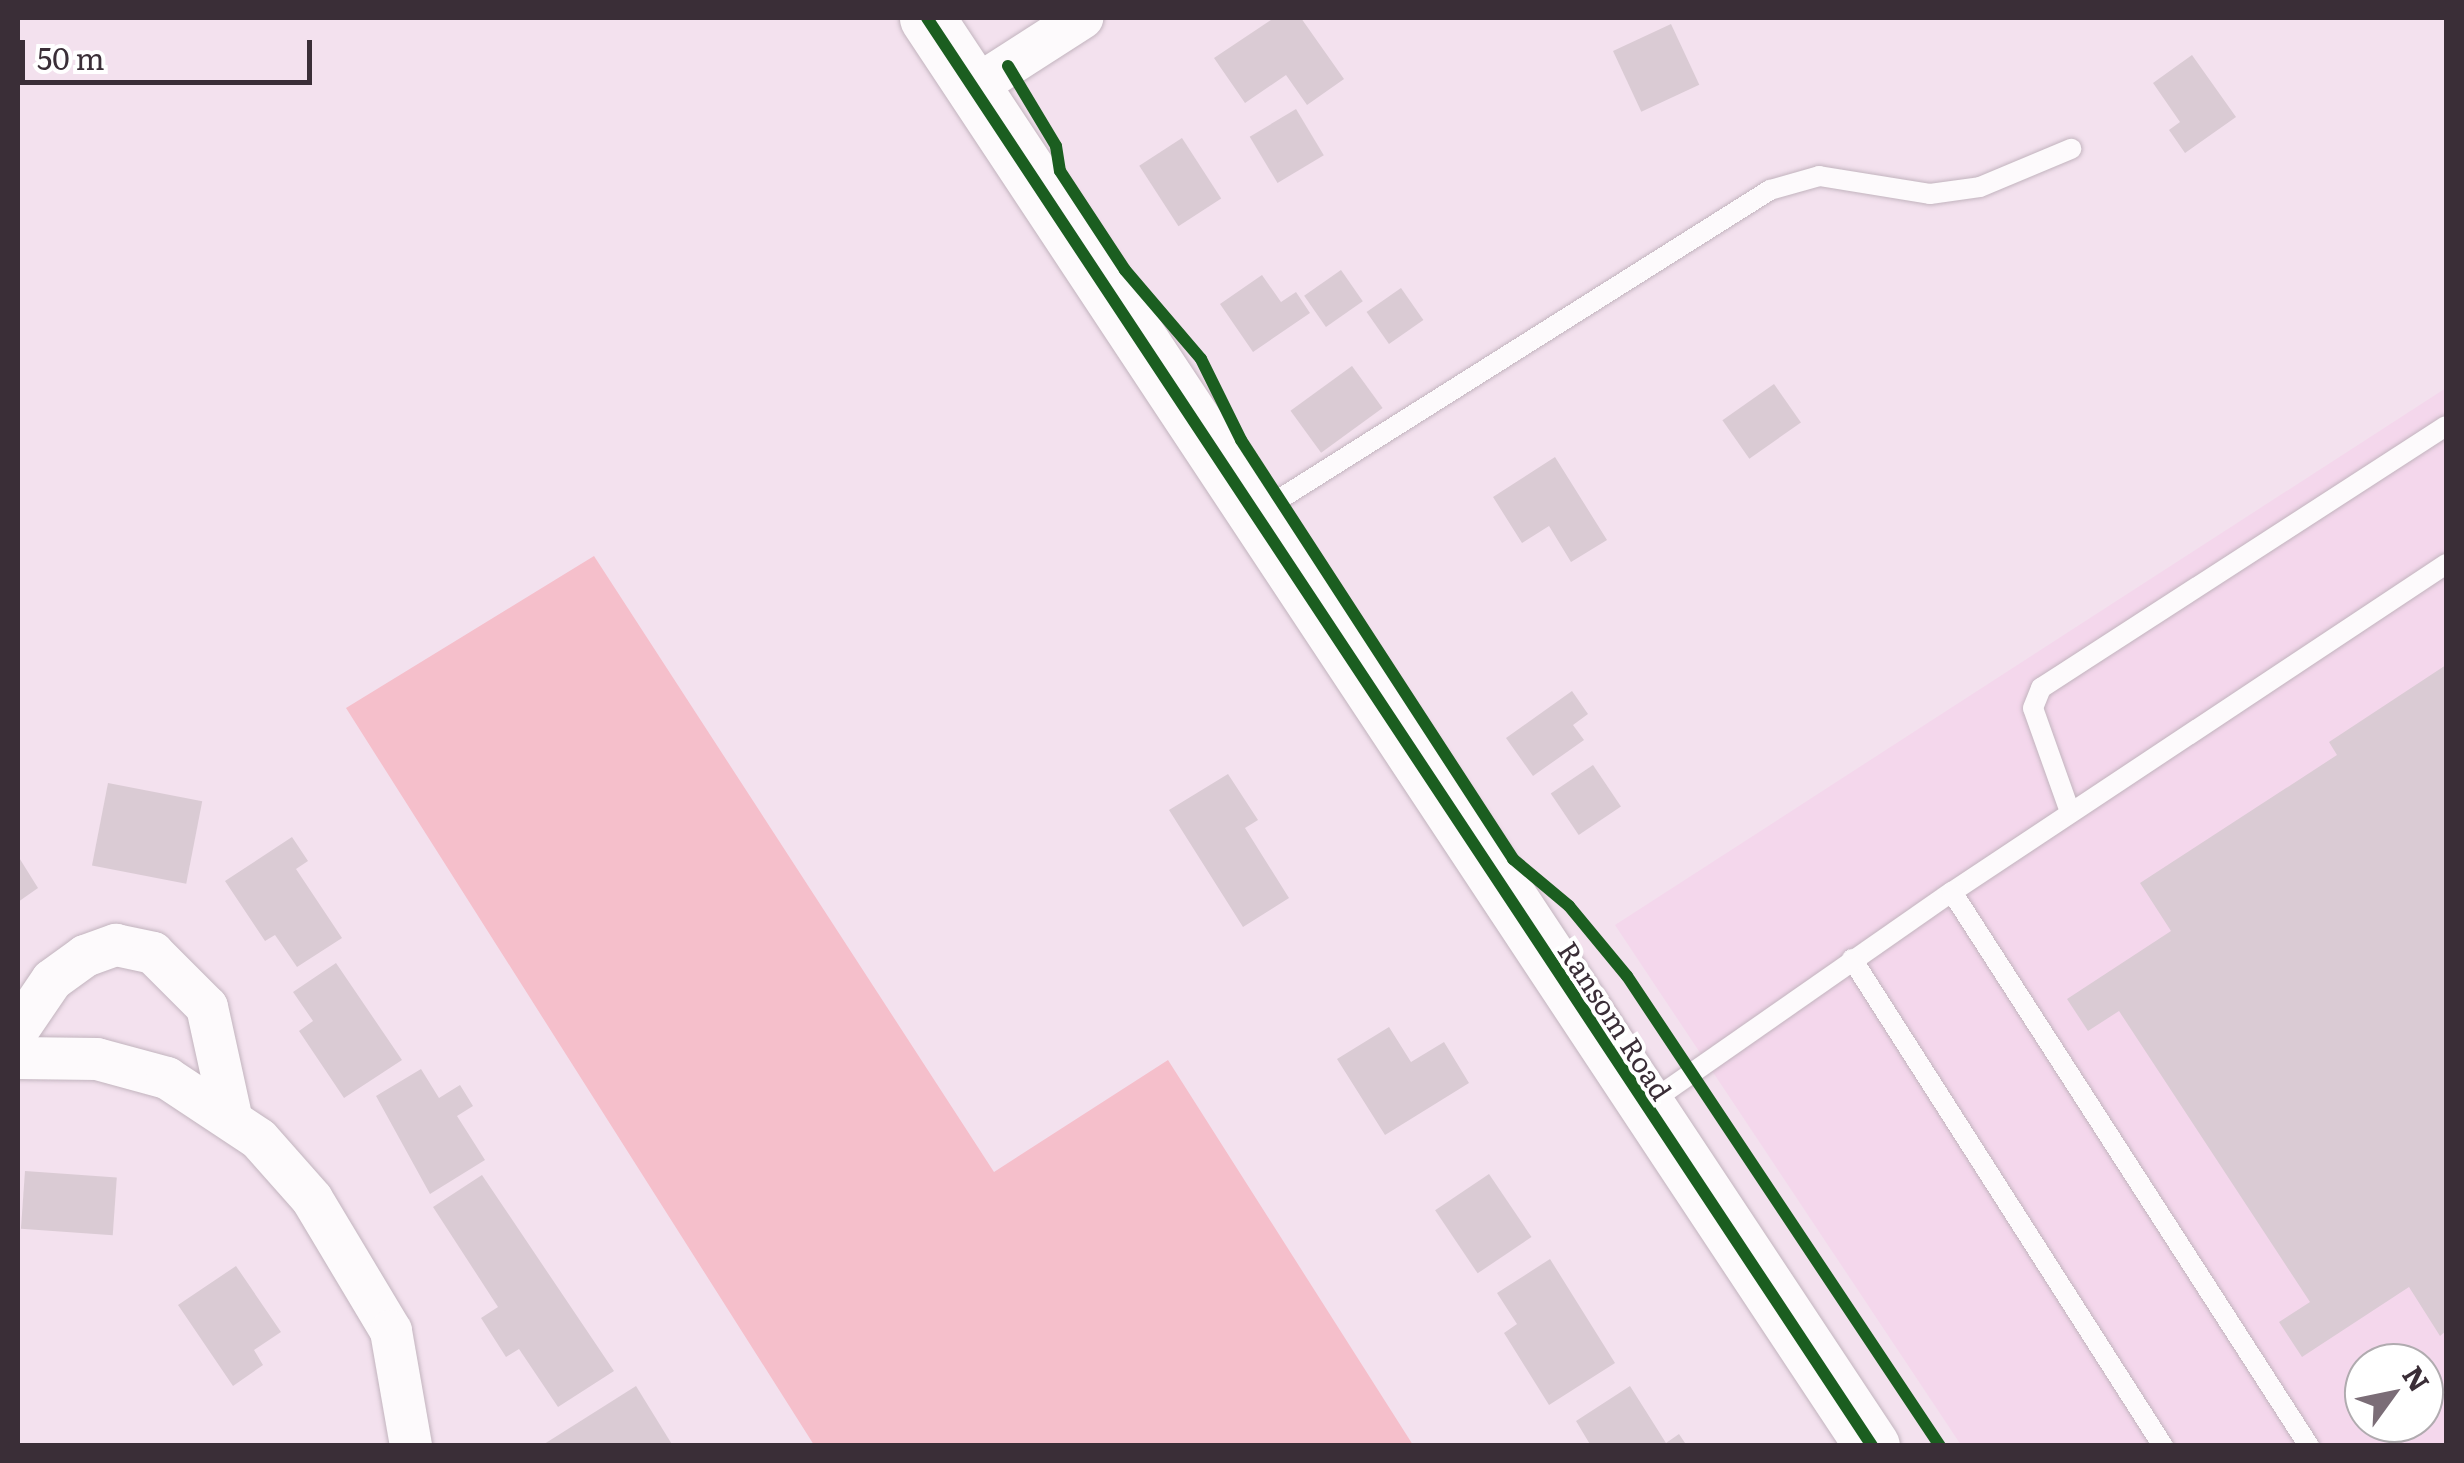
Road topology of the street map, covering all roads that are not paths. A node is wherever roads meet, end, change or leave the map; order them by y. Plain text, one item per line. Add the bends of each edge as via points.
1 (927, 18) edge
2 (1082, 18) edge
3 (974, 88) junction
4 (2071, 148) dead end
5 (2446, 426) edge
6 (1254, 515) junction
7 (2446, 564) edge
8 (2070, 812) junction
9 (1952, 892) junction
10 (1852, 958) junction
11 (18, 1030) edge
12 (18, 1058) edge
13 (1643, 1107) junction
14 (230, 1112) junction
15 (411, 1446) edge
16 (1872, 1446) edge
17 (2163, 1446) edge
18 (2309, 1446) edge

1 - 3 main road, Ransom Road
2 - 3 street
3 - 6 main road, Ransom Road
4 - 6 lane via 1980,187 1930,194 1819,176 1770,190
5 - 8 lane via 2041,688 2033,708
6 - 13 main road, Ransom Road
7 - 8 lane
8 - 9 lane
9 - 10 lane
9 - 18 lane
10 - 13 lane
10 - 17 lane
11 - 14 street via 52,980 84,956 116,945 153,953 207,1008
12 - 14 street via 135,1068
13 - 16 main road, Ransom Road
14 - 15 street via 312,1199 372,1295 402,1366

